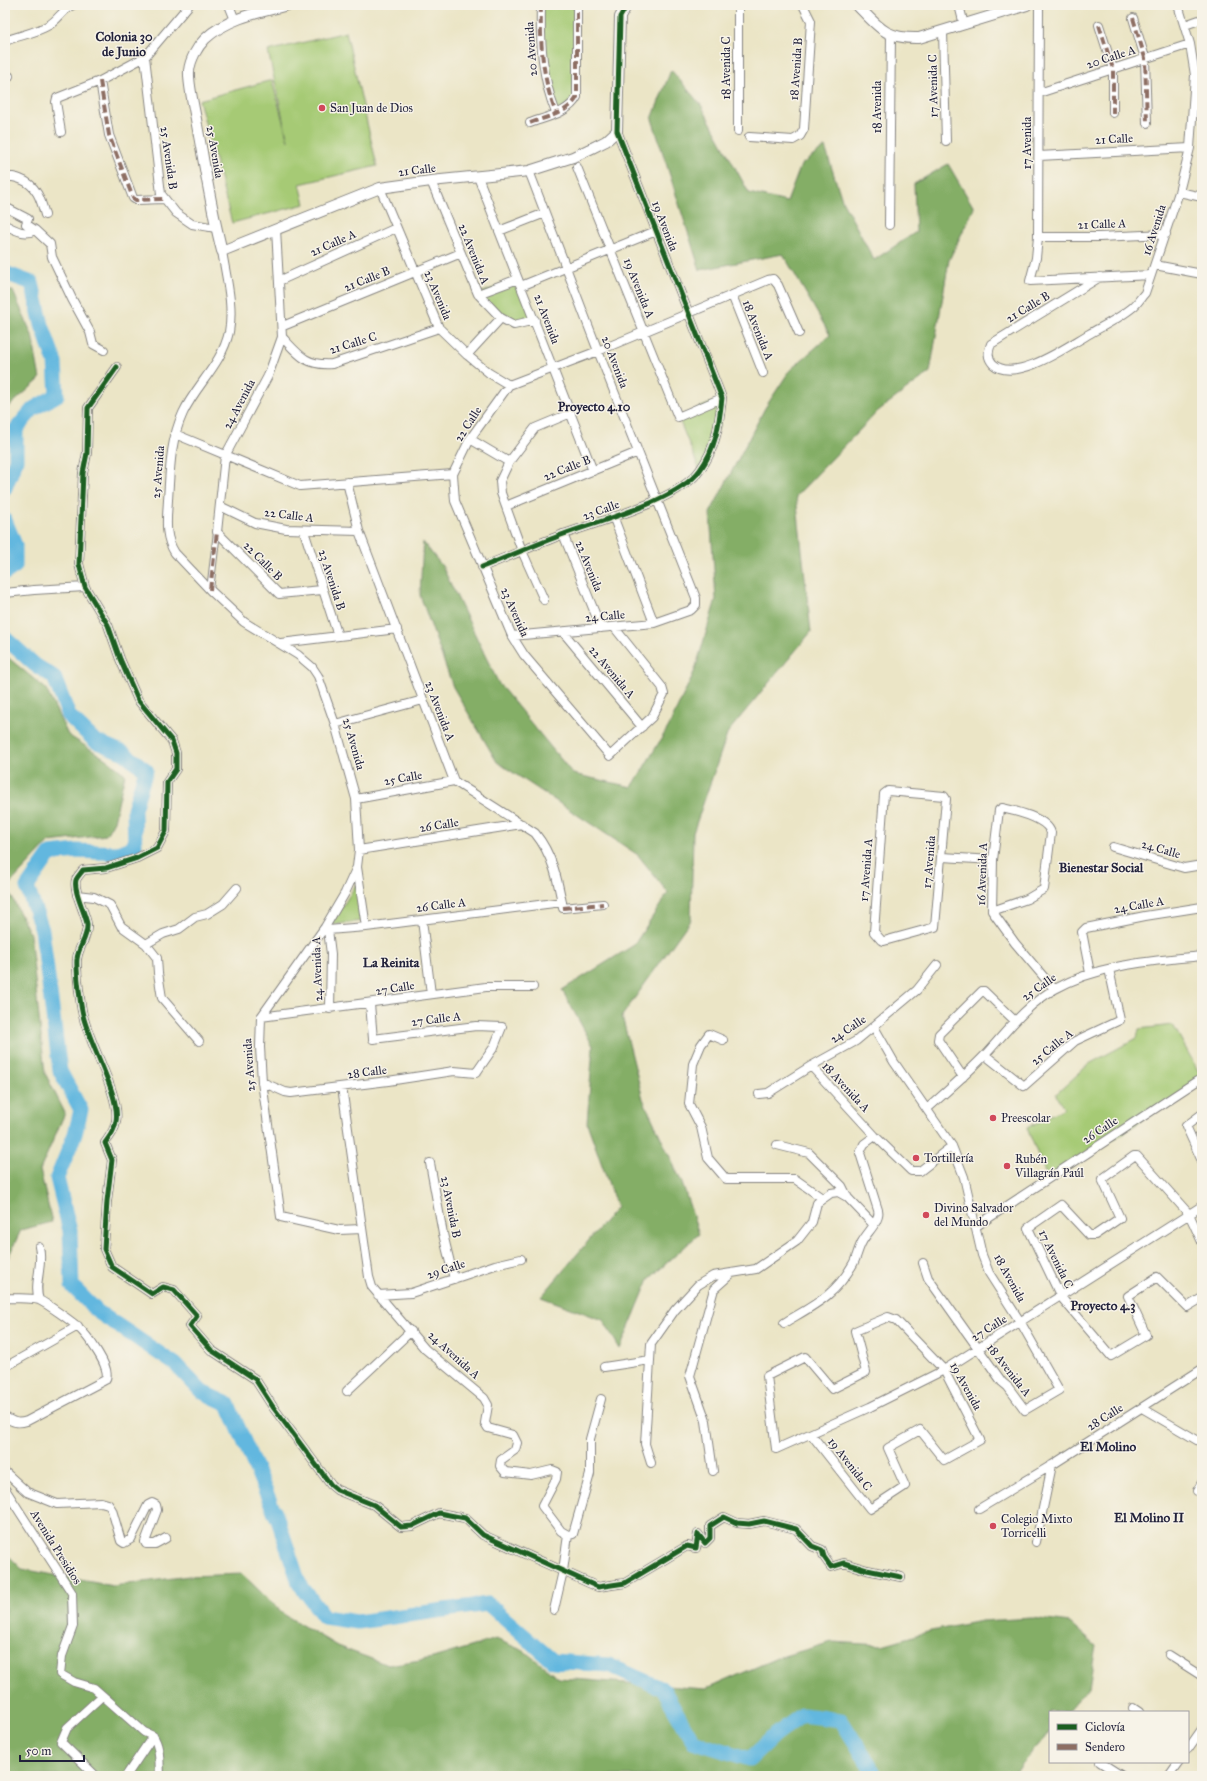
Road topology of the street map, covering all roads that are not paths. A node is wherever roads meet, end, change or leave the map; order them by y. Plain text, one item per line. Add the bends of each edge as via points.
1 (73, 5) edge
2 (230, 5) edge
3 (288, 5) edge
4 (541, 5) edge
5 (577, 5) edge
6 (627, 5) edge
7 (738, 5) edge
8 (803, 5) edge
9 (857, 5) edge
10 (959, 5) edge
11 (1027, 5) edge
12 (1039, 5) edge
13 (1178, 5) edge
14 (186, 6) edge
15 (1133, 18) dead end
16 (1202, 19) edge
17 (235, 20) junction
18 (964, 25) junction
19 (1186, 25) junction
20 (1099, 26) dead end
21 (943, 31) junction
22 (891, 36) junction
23 (5, 41) edge
24 (1190, 44) junction
25 (145, 57) junction
26 (1146, 58) junction
27 (1113, 69) junction
28 (100, 81) junction
29 (1039, 93) junction
30 (1198, 111) edge
31 (556, 113) junction
32 (1113, 113) dead end
33 (530, 123) dead end
34 (1147, 123) dead end
35 (617, 131) junction
36 (738, 131) dead end
37 (61, 132) dead end
38 (749, 137) dead end
39 (946, 141) dead end
40 (1190, 148) junction
41 (1039, 156) junction
42 (577, 167) dead end
43 (529, 171) junction
44 (478, 177) junction
45 (5, 178) edge
46 (431, 181) junction
47 (380, 188) junction
48 (1179, 192) junction
49 (1202, 196) edge
50 (164, 199) junction
51 (5, 207) edge
52 (544, 213) junction
53 (45, 215) dead end
54 (5, 225) edge
55 (890, 225) dead end
56 (216, 228) junction
57 (396, 228) junction
58 (276, 229) junction
59 (35, 230) junction
60 (499, 231) junction
61 (656, 231) junction
62 (1166, 234) junction
63 (1038, 237) junction
64 (611, 250) junction
65 (222, 251) junction
66 (461, 253) junction
67 (1155, 265) junction
68 (566, 268) junction
69 (415, 272) junction
70 (1202, 274) edge
71 (1151, 275) junction
72 (1100, 277) junction
73 (279, 281) junction
74 (1030, 281) joint
75 (519, 283) junction
76 (478, 294) junction
77 (732, 295) junction
78 (688, 313) junction
79 (501, 318) junction
80 (535, 320) junction
81 (283, 326) junction
82 (439, 328) junction
83 (644, 332) junction
84 (799, 333) dead end
85 (282, 338) junction
86 (104, 350) dead end
87 (598, 351) junction
88 (467, 355) junction
89 (996, 366) joint
90 (117, 367) dead end
91 (553, 368) junction
92 (763, 373) dead end
93 (509, 385) junction
94 (722, 398) junction
95 (570, 413) junction
96 (175, 434) junction
97 (470, 439) junction
98 (712, 451) joint
99 (638, 452) junction
100 (225, 456) junction
101 (509, 462) junction
102 (593, 470) junction
103 (453, 474) junction
104 (347, 482) junction
105 (658, 500) junction
106 (220, 506) junction
107 (506, 506) junction
108 (612, 516) junction
109 (304, 531) junction
110 (359, 531) junction
111 (217, 532) junction
112 (563, 534) junction
113 (522, 551) junction
114 (482, 567) junction
115 (86, 587) junction
116 (210, 590) junction
117 (322, 590) junction
118 (5, 594) edge
119 (544, 600) dead end
120 (696, 605) joint
121 (654, 623) junction
122 (614, 627) junction
123 (601, 628) junction
124 (397, 629) junction
125 (564, 632) junction
126 (338, 636) junction
127 (512, 636) junction
128 (280, 643) junction
129 (423, 700) junction
130 (335, 724) junction
131 (642, 727) junction
132 (454, 781) junction
133 (946, 798) joint
134 (356, 799) junction
135 (522, 824) junction
136 (1113, 848) dead end
137 (359, 850) junction
138 (942, 857) junction
139 (993, 860) junction
140 (1202, 865) edge
141 (357, 867) junction
142 (237, 888) dead end
143 (78, 895) junction
144 (603, 904) dead end
145 (562, 905) junction
146 (1202, 907) edge
147 (992, 911) junction
148 (422, 920) junction
149 (366, 927) junction
150 (935, 927) joint
151 (326, 928) junction
152 (146, 944) junction
153 (1202, 956) edge
154 (937, 965) dead end
155 (1109, 969) junction
156 (1090, 973) junction
157 (533, 986) dead end
158 (1054, 989) junction
159 (432, 994) junction
160 (370, 1004) junction
161 (330, 1009) junction
162 (261, 1017) junction
163 (1015, 1021) junction
164 (874, 1027) junction
165 (723, 1040) dead end
166 (199, 1041) dead end
167 (985, 1055) junction
168 (811, 1066) junction
169 (476, 1073) joint
170 (963, 1077) junction
171 (1198, 1081) dead end
172 (262, 1082) junction
173 (342, 1087) junction
174 (759, 1094) dead end
175 (927, 1108) junction
176 (1202, 1114) edge
177 (875, 1136) junction
178 (777, 1145) dead end
179 (952, 1146) junction
180 (1202, 1161) edge
181 (430, 1163) dead end
182 (847, 1197) junction
183 (822, 1198) junction
184 (1202, 1206) edge
185 (1189, 1214) junction
186 (873, 1224) junction
187 (975, 1227) junction
188 (362, 1228) junction
189 (1202, 1242) edge
190 (39, 1248) dead end
191 (521, 1259) dead end
192 (923, 1264) dead end
193 (732, 1273) junction
194 (454, 1279) junction
195 (378, 1295) junction
196 (1060, 1297) junction
197 (5, 1298) edge
198 (1202, 1298) edge
199 (39, 1300) junction
200 (784, 1323) dead end
201 (1020, 1323) junction
202 (78, 1326) junction
203 (411, 1331) junction
204 (978, 1349) junction
205 (650, 1360) junction
206 (5, 1367) edge
207 (604, 1367) dead end
208 (944, 1370) junction
209 (1202, 1370) edge
210 (347, 1391) dead end
211 (601, 1398) dead end
212 (1142, 1408) junction
213 (1025, 1410) joint
214 (5, 1417) edge
215 (811, 1434) junction
216 (1202, 1443) edge
217 (776, 1448) joint
218 (651, 1463) dead end
219 (1052, 1465) junction
220 (713, 1471) dead end
221 (5, 1472) edge
222 (1202, 1483) edge
223 (906, 1486) joint
224 (5, 1489) edge
225 (1197, 1491) dead end
226 (979, 1509) dead end
227 (568, 1535) junction
228 (166, 1538) dead end
229 (1036, 1542) dead end
230 (563, 1571) junction
231 (900, 1577) dead end
232 (554, 1610) dead end
233 (1169, 1656) dead end
234 (1202, 1676) edge
235 (102, 1696) junction
236 (1202, 1729) edge
237 (154, 1736) junction
238 (1189, 1747) edge
239 (1102, 1763) edge
240 (1178, 1763) edge
241 (96, 1776) edge
242 (126, 1776) edge
243 (160, 1776) edge
244 (1122, 1776) edge
245 (1169, 1776) edge

1 - 23 street via 58,19 40,30
2 - 17 street
3 - 17 street, 25 Avenida
4 - 31 street, 20 Avenida via 543,66 548,93
5 - 31 street via 576,97 568,109
6 - 35 street, 19 Avenida via 620,18
7 - 36 street, 18 Avenida C
8 - 38 street, 18 Avenida B via 811,21 804,129 800,136 793,140
9 - 22 street
10 - 18 street
11 - 18 street
12 - 29 street, 17 Avenida
13 - 19 street, 16 Avenida
14 - 25 street
15 - 26 street
16 - 19 street
17 - 56 street, 25 Avenida via 204,40 190,62 189,74
18 - 21 street
19 - 24 street, 16 Avenida
20 - 27 street
21 - 22 street via 919,38 902,39
21 - 39 street, 17 Avenida C
22 - 55 street, 18 Avenida
24 - 26 street, 20 Calle A
24 - 30 street, 16 Avenida
25 - 28 street
25 - 50 street, 25 Avenida B via 161,194
26 - 27 street, 20 Calle A
26 - 34 street
27 - 29 street, 20 Calle A
27 - 32 street
28 - 37 street via 57,98
28 - 50 street via 108,135 133,198
29 - 41 street, 17 Avenida
30 - 40 street, 16 Avenida
31 - 33 street
35 - 43 street, 21 Calle via 606,141 592,148
35 - 61 street, 19 Avenida
40 - 41 street, 21 Calle
40 - 48 street, 16 Avenida
41 - 63 street, 17 Avenida
42 - 64 street, 19 Avenida A
43 - 44 street, 21 Calle
43 - 52 street, 20 Avenida
44 - 46 street, 21 Calle
44 - 60 street, 21 Avenida
45 - 53 street via 11,176 35,189
46 - 47 street, 21 Calle
46 - 66 street, 22 Avenida A
47 - 57 street, 23 Avenida
47 - 58 street, 21 Calle
48 - 49 street
48 - 62 street, 16 Avenida
50 - 56 street, 25 Avenida B via 176,213 192,224
51 - 59 street via 28,219 26,224
52 - 60 street
52 - 68 street, 20 Avenida
54 - 59 street via 20,232 29,233
56 - 65 street, 25 Avenida
57 - 69 street, 23 Avenida
57 - 73 street, 21 Calle A
58 - 65 street, 21 Calle
58 - 73 street, 24 Avenida
59 - 86 street via 50,244 52,258 88,326 93,344
60 - 75 street, 21 Avenida
61 - 64 street
61 - 78 street, 19 Avenida
62 - 63 street, 21 Calle A via 1099,238
62 - 67 street, 16 Avenida
63 - 74 street, 17 Avenida
64 - 68 street
64 - 83 street, 19 Avenida A
65 - 96 street, 25 Avenida via 231,311 229,332 222,355 183,413
66 - 69 street, 21 Calle B
66 - 76 street, 22 Avenida A
67 - 70 street
67 - 71 street, 16 Avenida
68 - 75 street
68 - 87 street, 20 Avenida
69 - 81 street, 21 Calle B
69 - 82 street, 23 Avenida
71 - 72 street, 21 Calle B
71 - 89 street, 16 Avenida via 1145,293 1135,306 1121,316 1039,362 1014,369
72 - 74 street, 21 Calle B
72 - 89 street, 21 Calle B via 991,344 989,360
73 - 81 street, 24 Avenida
75 - 76 street
75 - 80 street, 21 Avenida
76 - 79 street, 22 Avenida A
77 - 78 street
77 - 84 street via 773,280 778,285
77 - 92 street, 18 Avenida A
78 - 83 street
78 - 94 street, 19 Avenida
79 - 80 street via 514,324
79 - 88 street
80 - 91 street, 21 Avenida
81 - 85 street, 24 Avenida
82 - 85 street, 21 Calle C via 332,364 319,365 300,357
82 - 88 street, 23 Avenida
83 - 87 street
83 - 94 street, 19 Avenida A via 678,417
85 - 100 street, 24 Avenida via 268,376
87 - 91 street
87 - 99 street, 20 Avenida
88 - 93 street, 23 Avenida
90 - 115 street via 88,408 79,564
91 - 93 street
91 - 95 street, 21 Avenida
93 - 97 street, 22 Calle
94 - 98 street, 19 Avenida via 719,427
95 - 101 street via 535,428
95 - 102 street, 21 Avenida
96 - 100 street
96 - 116 street, 25 Avenida via 170,454 167,534 175,553
97 - 101 street
97 - 103 street, 22 Calle
98 - 105 street, 23 Calle via 700,471 690,481
99 - 102 street, 22 Calle B
99 - 105 street, 20 Avenida
100 - 104 street via 300,486
100 - 106 street, 24 Avenida
101 - 107 street via 500,481
102 - 107 street, 22 Calle B
103 - 104 street
103 - 114 street, 23 Avenida via 455,501
104 - 110 street, 23 Avenida A
105 - 108 street, 23 Calle
105 - 120 street, 20 Avenida via 696,598
106 - 109 street, 22 Calle A via 255,523
106 - 111 street, 24 Avenida
107 - 113 street
108 - 112 street, 23 Calle
108 - 121 street
109 - 110 street, 22 Calle A
109 - 117 street, 23 Avenida B
110 - 124 street, 23 Avenida A
111 - 116 street, 24 Avenida
111 - 117 street, 22 Calle B via 279,594
112 - 113 street, 23 Calle
112 - 123 street, 22 Avenida
113 - 114 street, 23 Calle
113 - 119 street
114 - 127 street, 23 Avenida
115 - 118 street
115 - 143 street via 108,625 138,700 172,741 176,753 176,769 167,782 166,831 157,848 138,858 106,868 83,870 76,881
116 - 128 street, 25 Avenida via 244,622
117 - 126 street, 23 Avenida B
120 - 121 street, 24 Calle via 691,610
121 - 122 street, 24 Calle
122 - 123 street, 24 Calle
122 - 131 street via 664,691 652,717
123 - 125 street, 24 Calle
124 - 126 street
124 - 129 street, 23 Avenida A
125 - 127 street, 24 Calle
125 - 131 street, 22 Avenida A
126 - 128 street
127 - 131 street, 23 Avenida via 524,655 610,756
128 - 130 street, 25 Avenida via 312,667 318,676
129 - 130 street
129 - 132 street, 23 Avenida A
130 - 134 street, 25 Avenida
132 - 134 street, 25 Calle
132 - 135 street
133 - 138 street, 17 Avenida
133 - 150 street, 17 Avenida A via 888,791 884,794 874,932 884,941
134 - 137 street, 25 Avenida
135 - 137 street, 26 Calle
135 - 145 street via 535,833 544,844 560,888
136 - 140 street, 24 Calle via 1184,868
137 - 141 street, 25 Avenida
138 - 139 street
138 - 150 street, 17 Avenida
139 - 147 street, 16 Avenida A
139 - 147 street, 16 Avenida A via 999,810 1002,808 1047,825 1051,833 1045,887 1036,895
141 - 149 street, 25 Avenida
141 - 151 street, 25 Avenida
142 - 152 street via 223,904 207,914 196,917 179,929 162,934
143 - 152 street via 94,897 110,905 121,926
143 - 230 street via 87,927 77,959 82,1012 90,1039 114,1097 116,1120 112,1133 105,1143 112,1160 104,1249 112,1267 152,1294 163,1287 174,1290 197,1316 190,1326 211,1350 255,1379 337,1490 374,1505 402,1527 412,1526 439,1513 465,1518 483,1535
144 - 145 street, 26 Calle A
145 - 148 street, 26 Calle A
146 - 156 street, 24 Calle A via 1086,928 1082,932
147 - 158 street, 16 Avenida A
148 - 149 street, 26 Calle A
148 - 159 street
149 - 151 street, 26 Calle A
151 - 161 street, 24 Avenida A via 331,954
151 - 162 street, 25 Avenida
152 - 166 street via 157,958 162,998
153 - 155 street, 25 Calle via 1147,961
154 - 164 street, 24 Calle via 917,990
155 - 156 street, 25 Calle
155 - 167 street, 25 Calle A via 1120,1020 1075,1041 1024,1086
156 - 158 street, 25 Calle
157 - 159 street, 27 Calle via 486,987
158 - 163 street, 25 Calle
159 - 160 street, 27 Calle
160 - 161 street, 27 Calle
160 - 169 street, 27 Calle A via 374,1039 476,1026 502,1027 494,1047
161 - 162 street, 27 Calle
162 - 172 street, 25 Avenida
163 - 167 street, 25 Calle
163 - 170 street via 982,991 939,1034 938,1040
164 - 168 street, 24 Calle via 856,1041
164 - 175 street, 18 Avenida via 894,1062
165 - 183 street via 709,1034 693,1064 689,1104 701,1127 708,1158 726,1179 795,1179
167 - 170 street, 25 Calle
168 - 174 street, 24 Calle via 768,1093
168 - 177 street, 18 Avenida A
169 - 173 street, 28 Calle via 454,1071
170 - 175 street, 25 Calle
171 - 187 street, 26 Calle
172 - 173 street, 28 Calle via 291,1093
172 - 188 street, 25 Avenida via 281,1217 339,1230
173 - 188 street, 24 Avenida A
175 - 179 street, 18 Avenida
176 - 180 street via 1186,1126
177 - 179 street, 18 Avenida A via 909,1169 916,1172
177 - 186 street via 864,1144 860,1153 879,1212
178 - 182 street via 809,1153 842,1186
179 - 187 street, 18 Avenida via 964,1177
181 - 194 street, 23 Avenida B
182 - 183 street via 834,1192
182 - 186 street
183 - 193 street via 817,1203 812,1222 797,1241 756,1269
184 - 185 street, 27 Calle
185 - 189 street
185 - 196 street, 27 Calle
185 - 196 street, 17 Avenida C via 1137,1156 1134,1156 1102,1179 1120,1216 1118,1220 1095,1235 1088,1235 1061,1206 1028,1227
186 - 200 street via 844,1280 829,1295
187 - 201 street, 18 Avenida via 989,1273
188 - 195 street, 24 Avenida A via 369,1278
190 - 199 street via 41,1254 36,1292
191 - 194 street, 29 Calle
192 - 204 street, 18 Avenida A via 928,1278
193 - 205 street via 713,1276 698,1285 675,1310 651,1344
193 - 220 street via 714,1289 690,1376 706,1421
194 - 195 street, 29 Calle via 411,1293
195 - 203 street, 24 Avenida A
196 - 198 street, 17 Avenida C via 1111,1356 1146,1335 1128,1296 1157,1277 1187,1307
196 - 201 street, 27 Calle
197 - 199 street
199 - 202 street
201 - 204 street, 27 Calle
201 - 213 street, 18 Avenida via 1059,1390
202 - 206 street
202 - 214 street via 104,1362 108,1373 105,1380 27,1421 14,1423
203 - 210 street
203 - 227 street, 24 Avenida A via 425,1349 484,1398 488,1405 485,1423 488,1428 513,1435 517,1443 515,1450 501,1460 500,1466 505,1472 531,1475 552,1470 557,1472 542,1506 561,1531
204 - 208 street, 27 Calle
204 - 213 street, 18 Avenida A
205 - 207 street
205 - 218 street via 645,1444
208 - 215 street, 27 Calle
208 - 217 street, 19 Avenida via 896,1320 888,1316 855,1332 866,1372 832,1389 805,1357 767,1376
208 - 223 street, 19 Avenida via 980,1440 944,1460 920,1430 888,1448
209 - 212 street, 28 Calle
211 - 227 street via 590,1439 590,1474 573,1534
212 - 216 street
212 - 219 street, 28 Calle
215 - 217 street, 27 Calle
215 - 223 street, 19 Avenida C via 870,1509
219 - 226 street, 28 Calle
219 - 229 street
221 - 228 street via 26,1492 57,1504 108,1504 121,1541 124,1543 131,1539 148,1505 152,1503 156,1505 157,1510 145,1542 150,1545
222 - 225 street
224 - 235 street, Avenida Presidios via 72,1593 73,1626 62,1656 60,1674 74,1682 94,1688
227 - 230 street
230 - 231 street via 598,1586 625,1583 687,1546 696,1548 698,1534 705,1543 710,1538 710,1526 724,1517 737,1523 764,1521 796,1529 812,1546 822,1550 831,1566 844,1563
230 - 232 street
233 - 234 street
235 - 237 street, Avenida Presidios via 144,1732
235 - 241 street via 67,1728 62,1742
236 - 238 street
237 - 242 street
237 - 243 street via 158,1742
239 - 244 street
240 - 245 street

